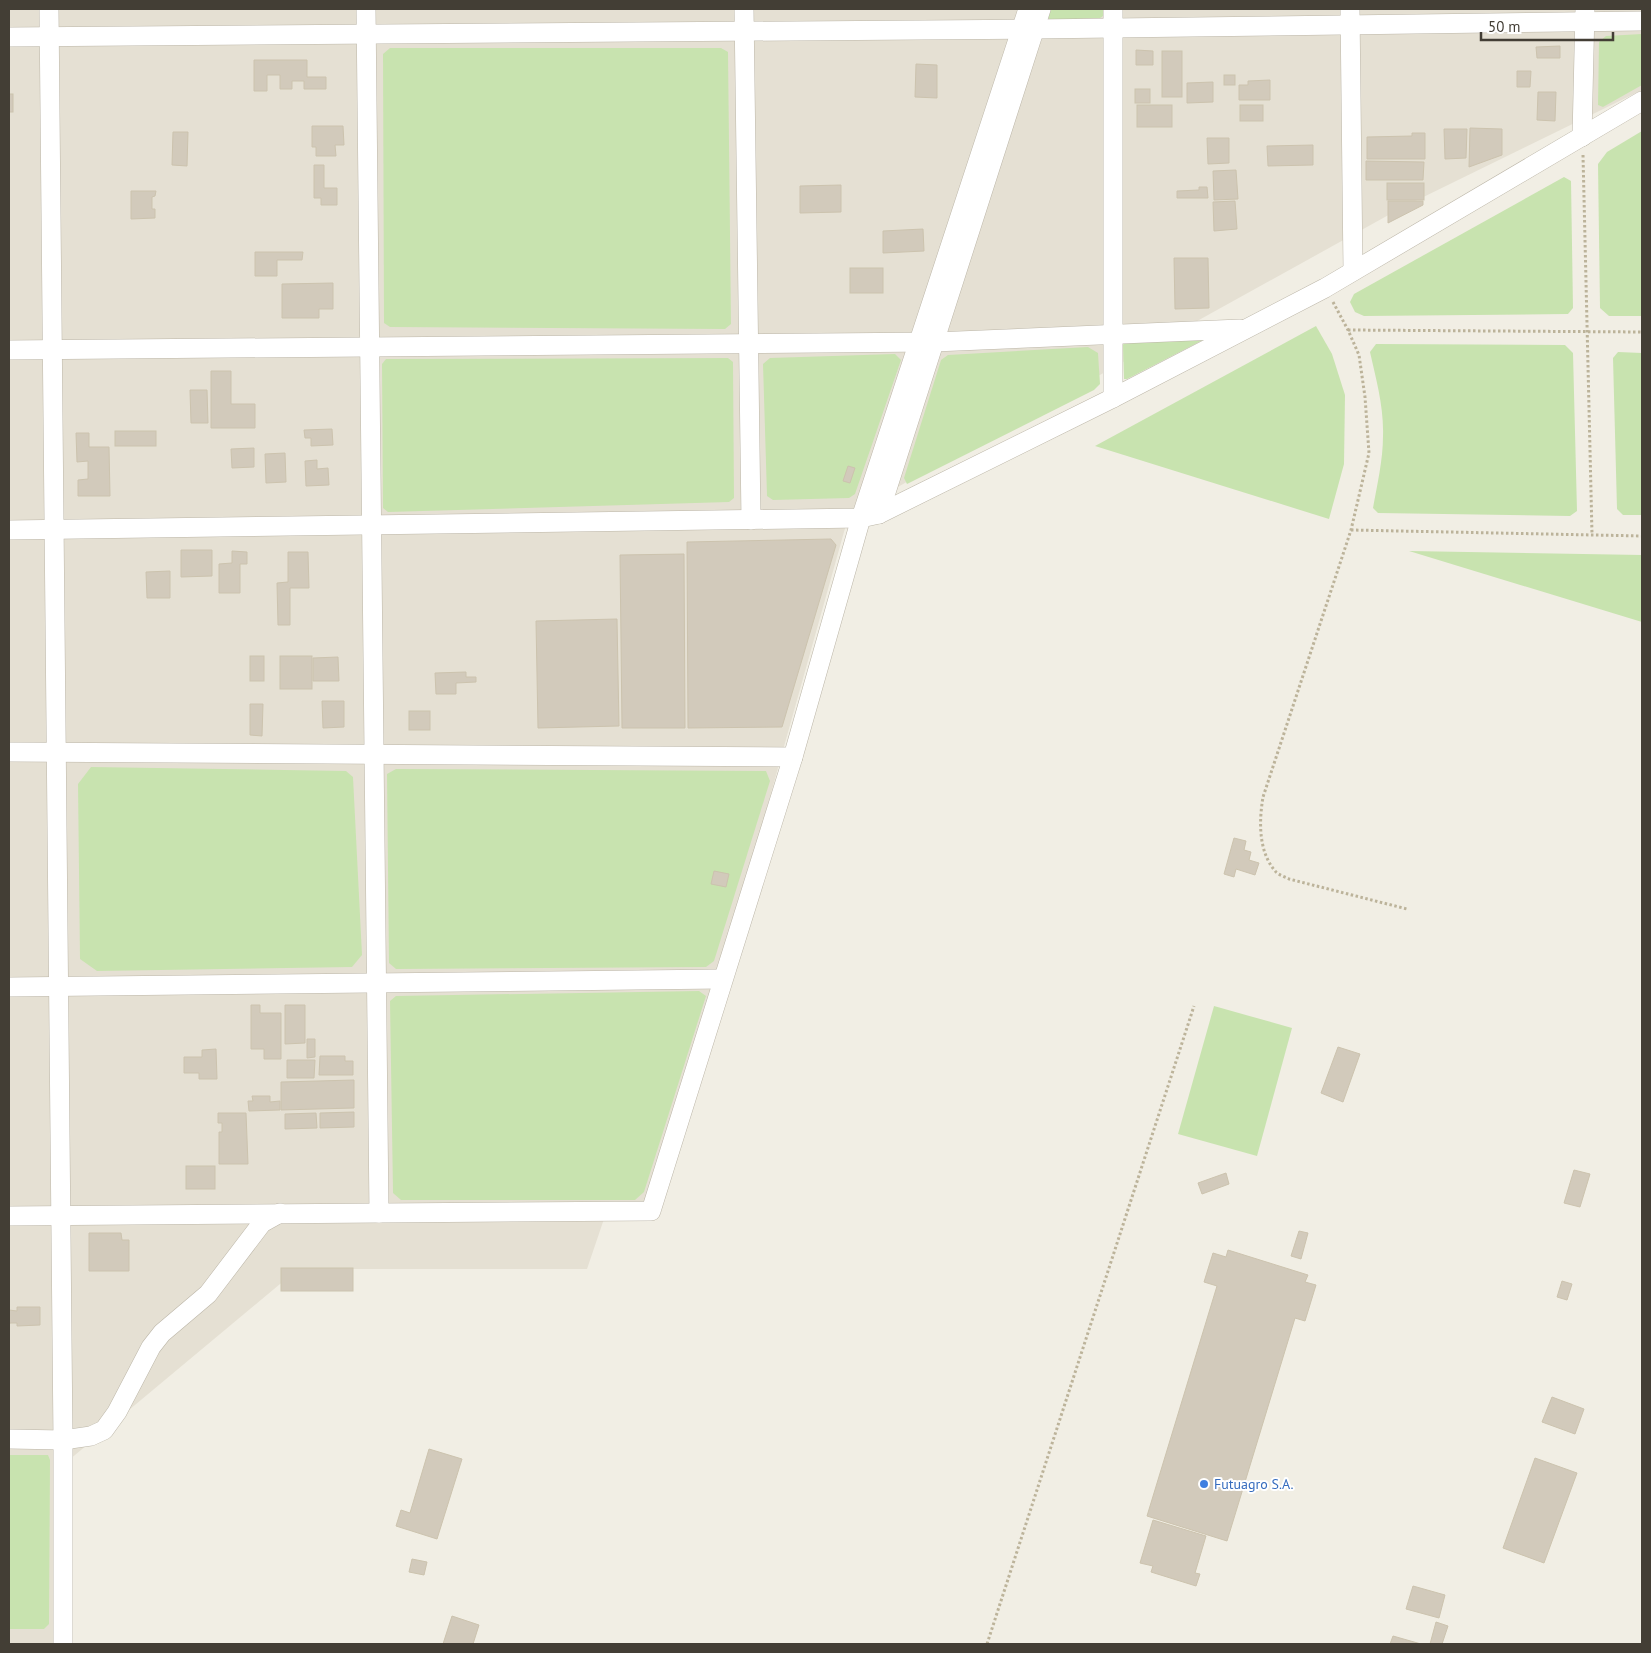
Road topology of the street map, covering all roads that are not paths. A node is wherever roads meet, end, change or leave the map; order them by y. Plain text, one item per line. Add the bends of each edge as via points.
1 (49, 9) edge
2 (366, 9) edge
3 (744, 9) edge
4 (1028, 9) edge
5 (1041, 9) edge
6 (1113, 9) edge
7 (1585, 15) edge
8 (1350, 17) edge
9 (1642, 21) edge
10 (1113, 28) junction
11 (1028, 29) junction
12 (744, 32) junction
13 (366, 34) junction
14 (9, 37) edge
15 (50, 37) junction
16 (1642, 101) edge
17 (1582, 137) junction
18 (1353, 271) junction
19 (1245, 329) junction
20 (1113, 334) junction
21 (927, 342) junction
22 (748, 344) junction
23 (370, 346) junction
24 (53, 349) junction
25 (9, 350) edge
26 (1113, 398) junction
27 (870, 516) junction
28 (751, 520) junction
29 (371, 525) junction
30 (54, 529) junction
31 (9, 530) edge
32 (9, 752) edge
33 (56, 752) junction
34 (374, 754) junction
35 (793, 757) junction
36 (722, 979) junction
37 (376, 983) junction
38 (59, 986) junction
39 (9, 987) edge
40 (280, 1213) junction
41 (379, 1213) junction
42 (61, 1215) junction
43 (9, 1216) edge
44 (9, 1439) edge
45 (63, 1440) junction
46 (63, 1644) edge

1 - 15 street
2 - 13 street
3 - 12 street
4 - 11 street
5 - 11 street
6 - 10 street
7 - 8 street
7 - 9 street
7 - 17 street
8 - 10 street
8 - 18 street
10 - 11 street
10 - 20 street
11 - 12 street
11 - 21 street
12 - 13 street
12 - 22 street
13 - 15 street
13 - 23 street
14 - 15 street
15 - 24 street
16 - 17 street
17 - 18 street
18 - 19 street
19 - 20 street
19 - 26 street
20 - 21 street
20 - 26 street
21 - 22 street
21 - 27 street
22 - 23 street
22 - 28 street
23 - 24 street
23 - 29 street
24 - 25 street
24 - 30 street
26 - 27 street
27 - 28 street
27 - 35 street
28 - 29 street
29 - 30 street
29 - 34 street
30 - 31 street
30 - 33 street
32 - 33 street
33 - 34 street
33 - 38 street
34 - 35 street
34 - 37 street
35 - 36 street
36 - 37 street
36 - 41 street via 651,1211
37 - 38 street
37 - 41 street
38 - 39 street
38 - 42 street
40 - 41 street
40 - 42 street
40 - 45 street via 262,1223 208,1294 162,1332 104,1430 91,1436
42 - 43 street
42 - 45 street
44 - 45 street
45 - 46 street

